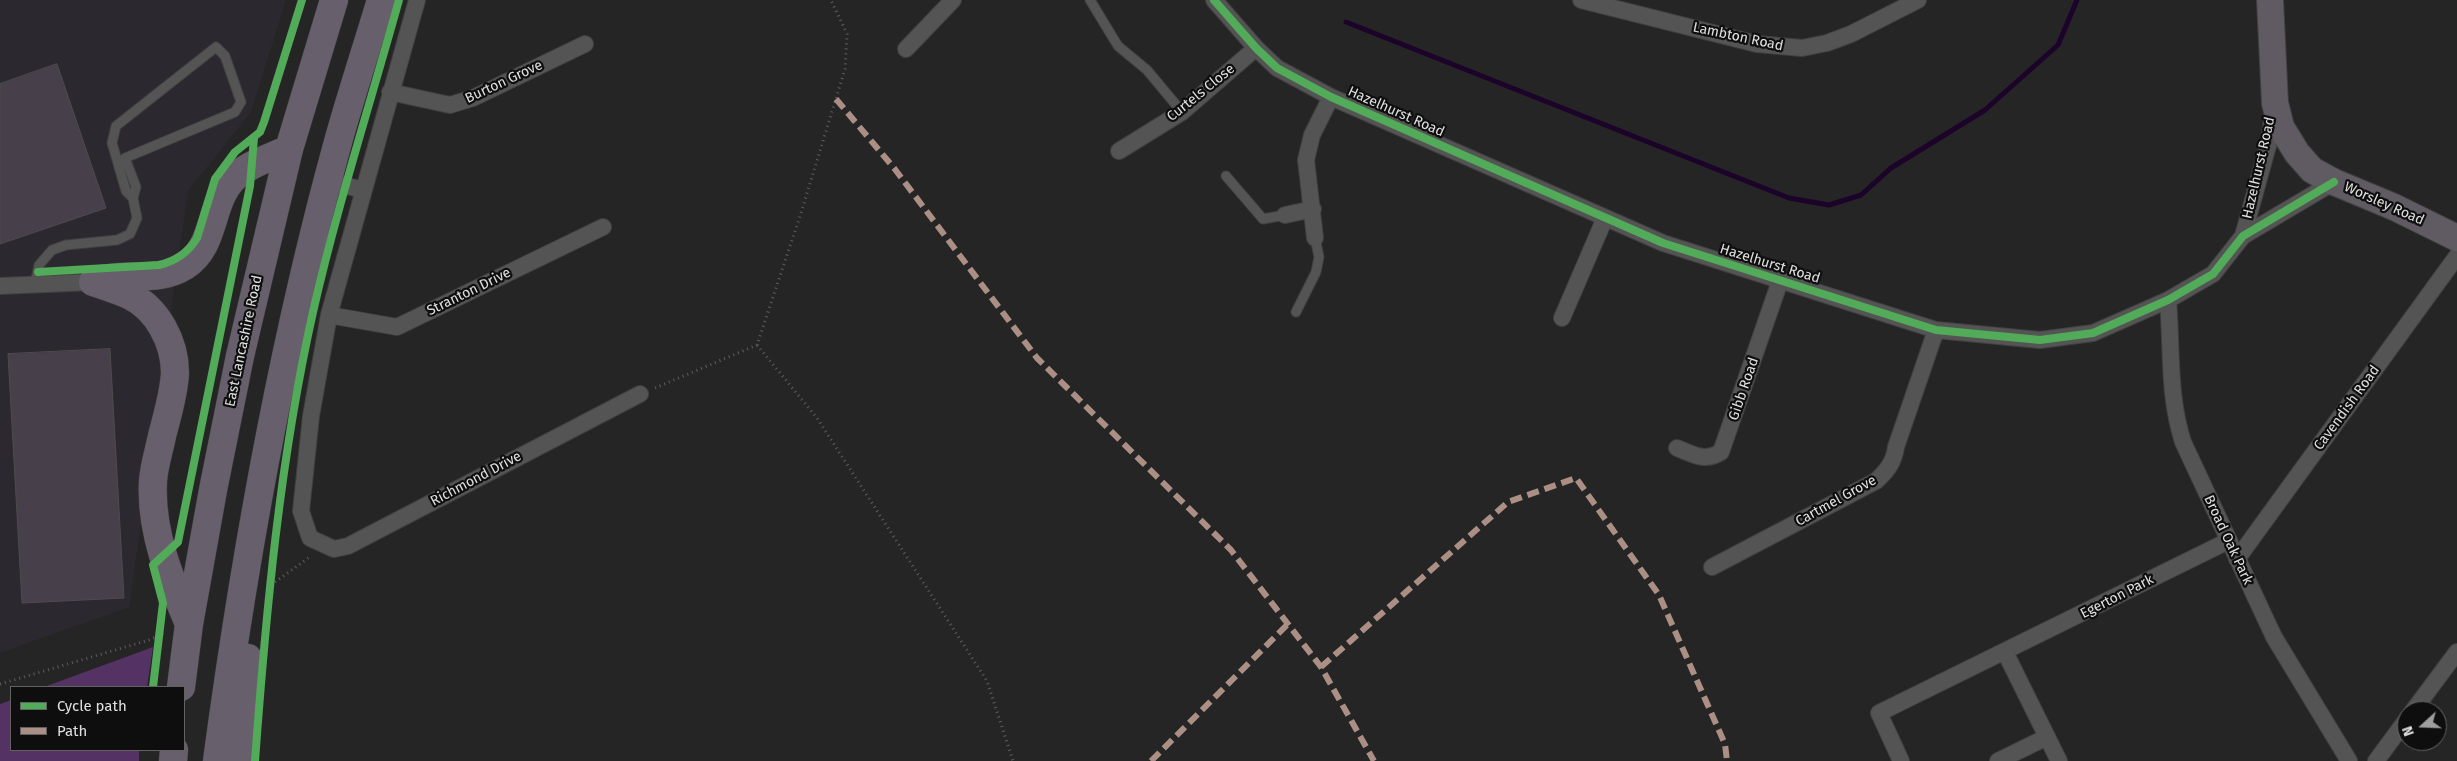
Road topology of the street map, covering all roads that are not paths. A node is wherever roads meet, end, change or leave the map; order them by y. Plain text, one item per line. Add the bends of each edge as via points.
1 (334, 0) edge
2 (381, 0) edge
3 (417, 0) edge
4 (953, 0) edge
5 (1090, 0) edge
6 (1214, 0) edge
7 (1581, 0) edge
8 (1918, 0) edge
9 (2270, 0) edge
10 (585, 44) dead end
11 (1256, 48) junction
12 (906, 49) dead end
13 (390, 92) junction
14 (1330, 97) junction
15 (2274, 100) junction
16 (1182, 112) junction
17 (289, 150) junction
18 (1119, 152) dead end
19 (1226, 176) dead end
20 (328, 181) junction
21 (2334, 182) junction
22 (363, 190) junction
23 (129, 195) junction
24 (1313, 209) junction
25 (1284, 215) joint
26 (1605, 218) junction
27 (604, 227) dead end
28 (2243, 236) junction
29 (1315, 238) joint
30 (2457, 238) edge
31 (2457, 256) edge
32 (1780, 281) junction
33 (93, 282) junction
34 (35, 284) junction
35 (0, 286) edge
36 (2168, 300) junction
37 (1296, 312) dead end
38 (329, 314) junction
39 (1562, 318) dead end
40 (1936, 330) junction
41 (640, 394) road end
42 (1677, 448) dead end
43 (264, 462) junction
44 (2228, 541) junction
45 (2237, 559) junction
46 (1712, 567) dead end
47 (189, 624) junction
48 (2005, 652) junction
49 (2457, 652) edge
50 (181, 686) edge
51 (2420, 701) edge
52 (2397, 733) edge
53 (2047, 737) junction
54 (217, 761) edge
55 (240, 761) edge
56 (1900, 761) edge
57 (1998, 761) edge
58 (2059, 761) edge
59 (2349, 761) edge
60 (2376, 761) edge

1 - 17 highway, East Lancashire Road
2 - 20 highway
3 - 13 street
4 - 12 street
5 - 16 lane via 1118,46 1147,70
6 - 11 street, Hazelhurst Road
7 - 8 street, Lambton Road via 1757,44 1802,48 1851,34
9 - 15 main road, Worsley Road
10 - 13 street, Burton Grove via 450,106
11 - 14 street, Hazelhurst Road via 1277,68
11 - 16 street, Curtels Close
13 - 22 street
14 - 24 street via 1312,135 1306,160
14 - 26 street, Hazelhurst Road
15 - 21 main road, Worsley Road via 2281,128 2297,153 2312,170
15 - 28 street, Hazelhurst Road via 2269,142
16 - 18 street, Curtels Close
17 - 33 highway via 252,165 231,181 218,204 204,245 185,266 156,276 108,278
17 - 47 highway, East Lancashire Road via 240,356
19 - 25 lane via 1263,219
20 - 22 street
20 - 43 highway
21 - 28 street, Hazelhurst Road
21 - 30 main road, Worsley Road
22 - 38 street
23 - 23 lane via 136,187 125,158 235,112 241,102 225,56 216,47 116,126 112,143
23 - 34 lane via 137,218 130,234 117,240 66,245 52,250 39,265
24 - 25 street
24 - 29 street
26 - 32 street, Hazelhurst Road via 1663,243
26 - 39 street
27 - 38 street, Stranton Drive via 397,327
28 - 36 street, Hazelhurst Road via 2213,274
29 - 37 lane via 1319,257 1316,272
31 - 45 street, Cavendish Road
32 - 40 street, Hazelhurst Road
32 - 42 street, Gibb Road via 1721,452 1702,459
33 - 34 street
33 - 47 highway via 130,295 144,305 164,330 172,349 175,373 153,480 154,507 172,584
34 - 35 street
36 - 40 street, Hazelhurst Road via 2093,334 2040,340
36 - 44 street, Broad Oak Park via 2178,427
38 - 41 street, Richmond Drive via 312,416 302,511 310,538 334,550 348,546
40 - 46 street, Cartmel Grove via 1895,457 1883,475 1734,563
43 - 54 highway via 232,649
43 - 55 highway
44 - 45 street, Broad Oak Park
44 - 48 street, Egerton Park
45 - 59 street, Broad Oak Park via 2274,636
47 - 50 highway, East Lancashire Road
48 - 53 street
48 - 56 street, Egerton Park via 1879,713
49 - 51 street
52 - 60 street
53 - 57 street
53 - 58 street

